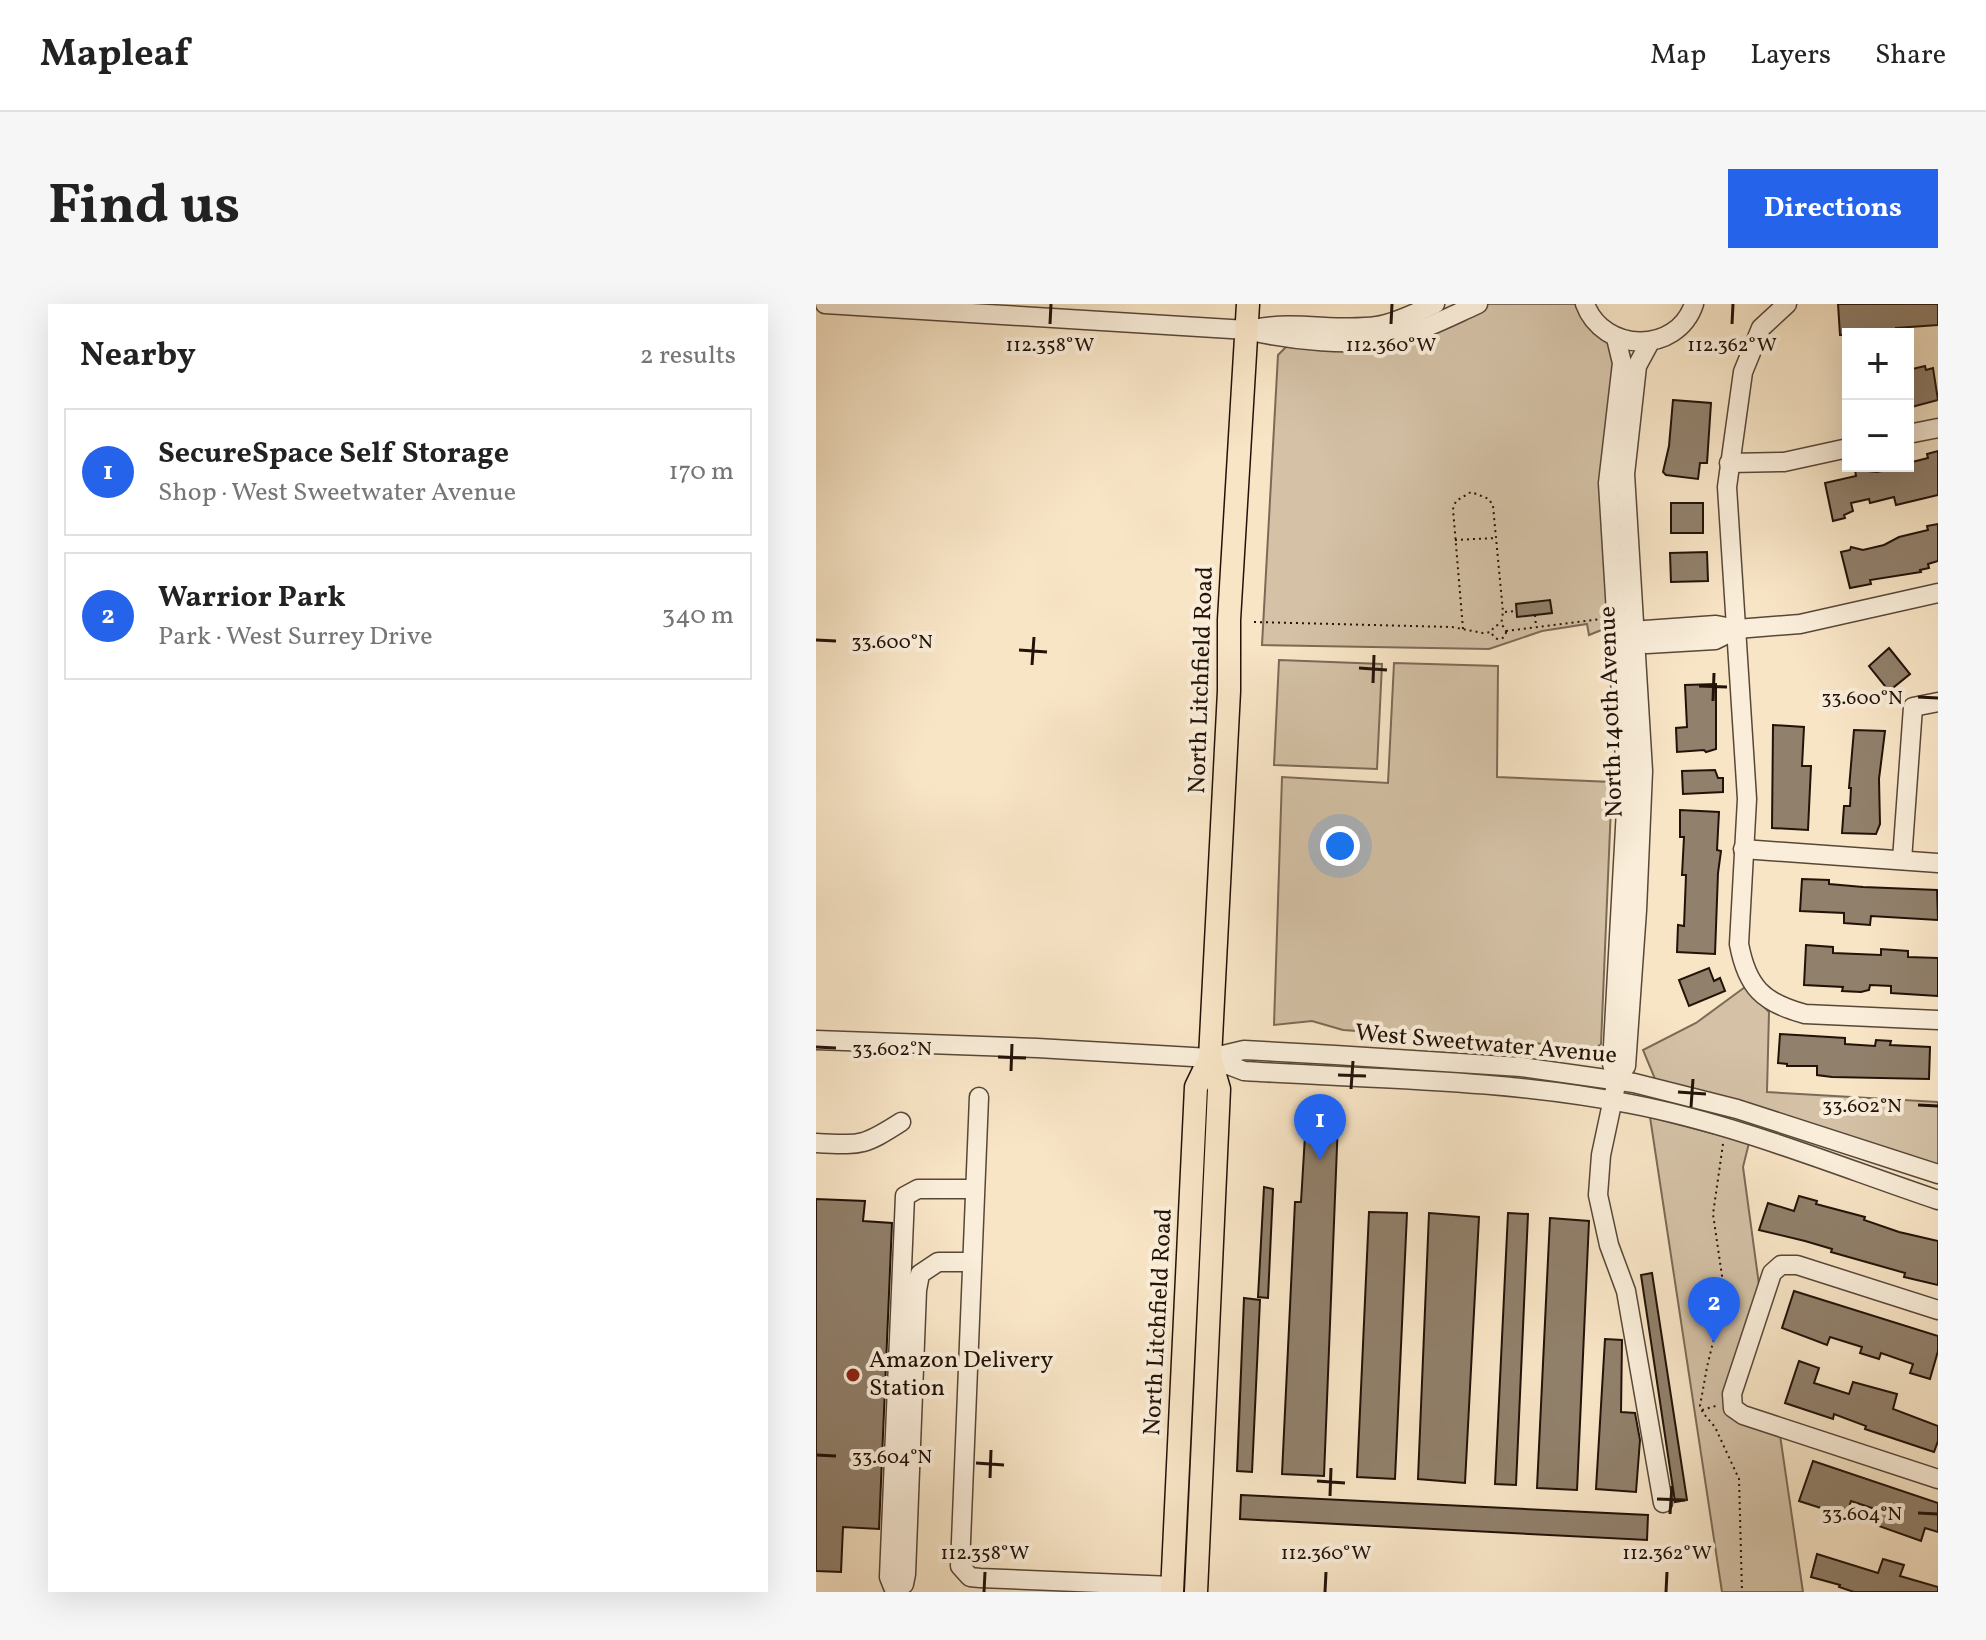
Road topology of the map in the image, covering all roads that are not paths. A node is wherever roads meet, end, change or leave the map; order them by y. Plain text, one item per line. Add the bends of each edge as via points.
1 (825, 304) edge
2 (1248, 304) edge
3 (1435, 304) edge
4 (1478, 304) edge
5 (1585, 304) edge
6 (1694, 304) edge
7 (1787, 304) edge
8 (1247, 330) junction
9 (1616, 338) junction
10 (1650, 342) junction
11 (1938, 428) edge
12 (1914, 433) edge
13 (1842, 449) edge
14 (1729, 463) junction
15 (1938, 593) edge
16 (1737, 629) junction
17 (1626, 640) junction
18 (1938, 702) edge
19 (1743, 849) junction
20 (1902, 860) junction
21 (1938, 863) edge
22 (1938, 1020) edge
23 (816, 1040) edge
24 (1210, 1058) junction
25 (1617, 1080) junction
26 (979, 1097) dead end
27 (1614, 1101) junction
28 (901, 1122) dead end
29 (816, 1143) edge
30 (1938, 1174) edge
31 (974, 1189) junction
32 (1938, 1200) edge
33 (971, 1262) junction
34 (1938, 1310) edge
35 (1938, 1479) edge
36 (1663, 1503) dead end
37 (1172, 1589) edge
38 (1196, 1592) edge

1 - 8 street
2 - 8 main road, North Litchfield Road
3 - 8 street via 1375,327 1281,323
4 - 8 street via 1412,333 1378,341 1281,338
5 - 9 street via 1595,322
6 - 10 street via 1681,325
7 - 14 street via 1761,328 1743,372
8 - 24 main road, North Litchfield Road
9 - 10 street
9 - 17 street, North 140th Avenue via 1622,363 1608,483
10 - 17 street, North 140th Avenue via 1637,366 1625,474
11 - 12 street
13 - 14 street via 1784,462
14 - 16 street via 1727,507
15 - 16 street via 1800,624
16 - 17 street via 1715,640
16 - 19 street via 1747,799
17 - 25 street, North 140th Avenue via 1627,791 1612,1064
18 - 20 street via 1913,707
19 - 20 street
19 - 22 street via 1739,944 1749,980 1767,999 1805,1014
20 - 21 street
23 - 24 street, West Sweetwater Avenue
24 - 25 street, West Sweetwater Avenue via 1244,1050 1275,1051 1521,1067
24 - 27 street, West Sweetwater Avenue via 1244,1071 1493,1086
24 - 37 main road, North Litchfield Road via 1196,1087
24 - 38 main road, North Litchfield Road via 1219,1089
25 - 27 street, North 140th Avenue
25 - 30 street, West Sweetwater Avenue via 1737,1109
26 - 31 street
27 - 32 street, West Sweetwater Avenue via 1729,1129
27 - 36 street, North 140th Avenue via 1598,1195 1626,1291
28 - 29 street via 870,1142
31 - 33 street
31 - 33 street via 918,1189 905,1196 889,1577 893,1587 904,1584 906,1574 920,1274 938,1262
33 - 37 street via 959,1556 964,1574
34 - 35 street via 1797,1265 1781,1265 1772,1273 1728,1406

